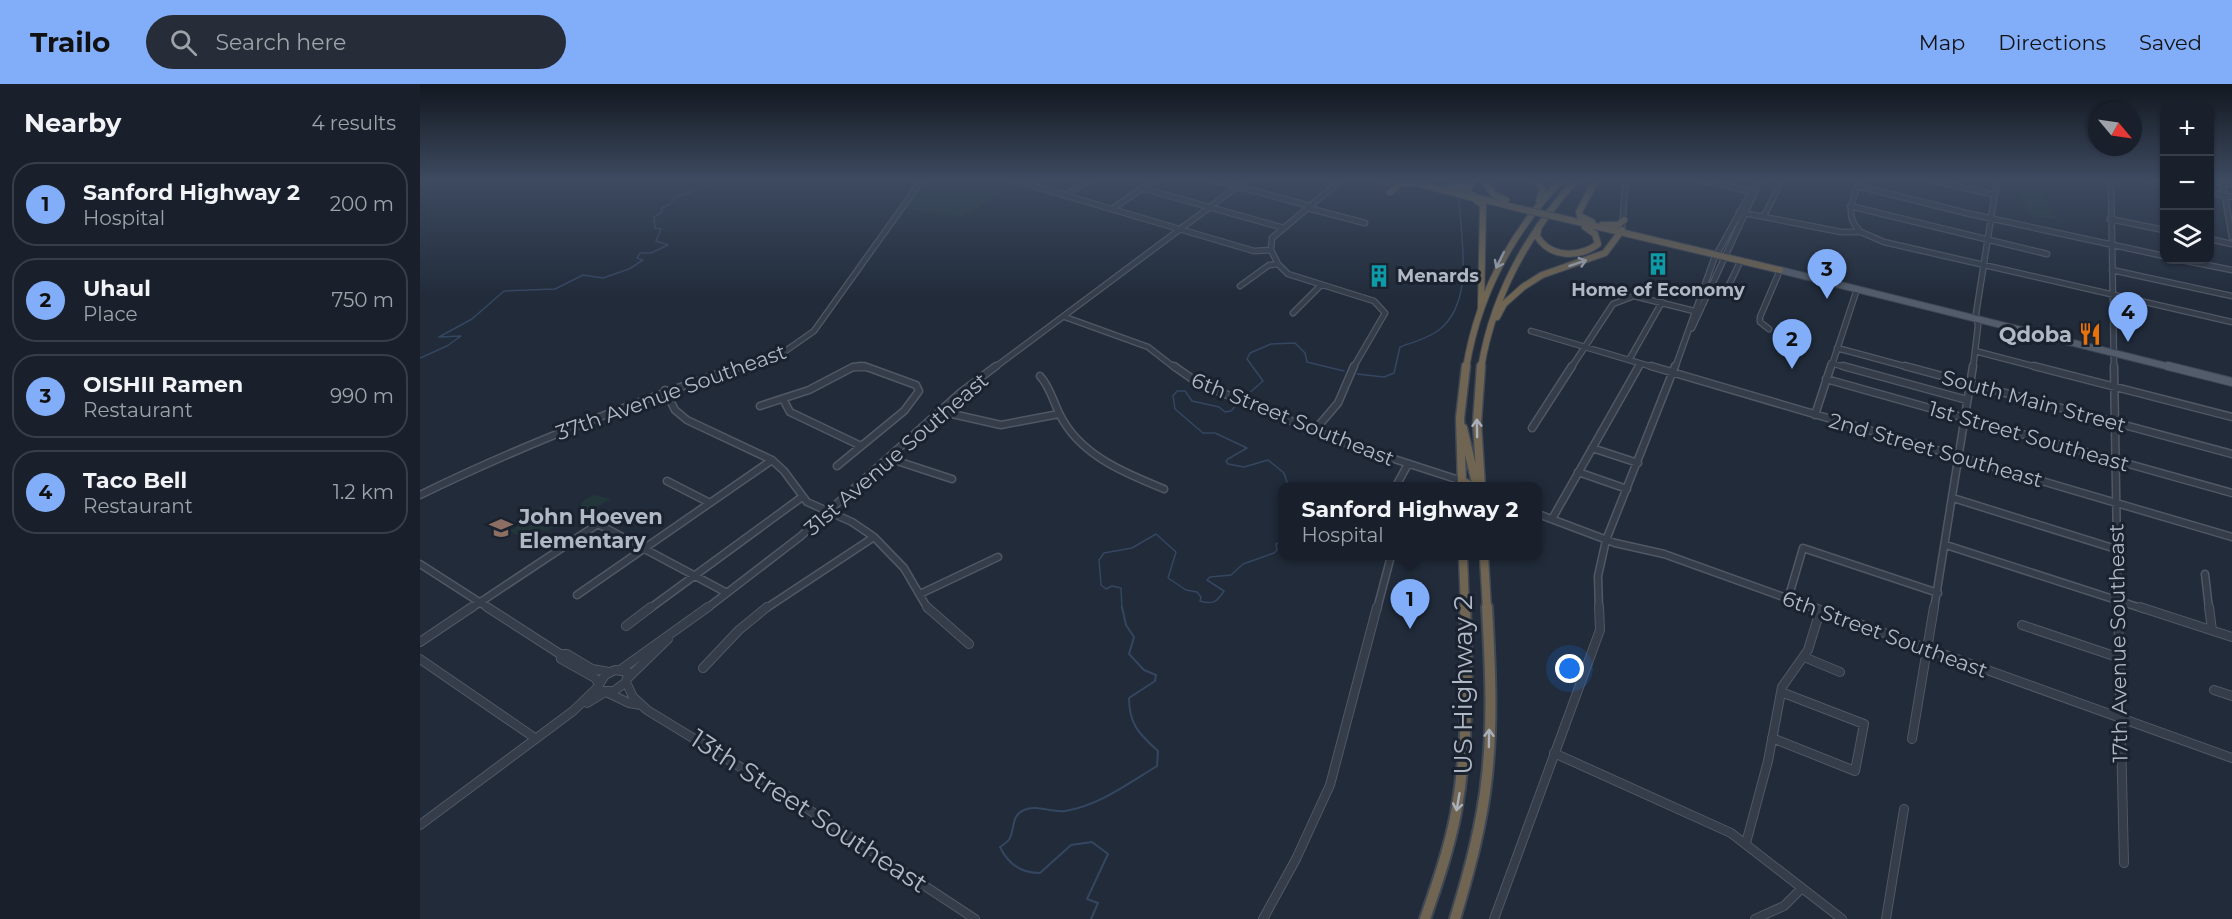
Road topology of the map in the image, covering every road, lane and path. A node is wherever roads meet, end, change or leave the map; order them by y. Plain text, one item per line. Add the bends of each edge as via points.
1 (1991, 218) edge
2 (894, 219) edge
3 (1146, 219) edge
4 (1194, 219) edge
5 (1252, 219) edge
6 (1295, 219) edge
7 (1351, 219) edge
8 (1483, 219) edge
9 (1527, 219) edge
10 (1541, 219) edge
11 (1542, 219) edge
12 (1564, 219) edge
13 (1570, 219) edge
14 (1572, 219) edge
15 (1585, 219) edge
16 (1623, 219) edge
17 (1735, 219) edge
18 (1744, 219) edge
19 (1778, 219) edge
20 (1849, 219) edge
21 (1902, 219) edge
22 (1995, 219) edge
23 (2110, 219) joint
24 (2229, 219) edge
25 (1365, 223) dead end
26 (1598, 224) junction
27 (1623, 227) junction
28 (1284, 228) junction
29 (1181, 229) junction
30 (2160, 229) edge
31 (1861, 232) junction
32 (1640, 236) junction
33 (2232, 237) edge
34 (2214, 240) edge
35 (1988, 241) junction
36 (1614, 243) junction
37 (2111, 244) junction
38 (2232, 244) edge
39 (1271, 250) junction
40 (2047, 254) dead end
41 (1716, 255) junction
42 (2160, 255) edge
43 (1724, 257) junction
44 (1740, 262) junction
45 (1278, 264) junction
46 (2202, 264) edge
47 (1984, 265) junction
48 (1780, 270) junction
49 (2112, 270) junction
50 (2232, 270) edge
51 (1321, 285) junction
52 (1240, 286) dead end
53 (1727, 289) dead end
54 (1857, 289) junction
55 (2113, 295) junction
56 (2232, 296) edge
57 (1662, 302) junction
58 (1482, 308) junction
59 (1694, 311) junction
60 (1293, 313) dead end
61 (1065, 317) junction
62 (1975, 319) junction
63 (2232, 322) edge
64 (1769, 329) dead end
65 (1531, 332) dead end
66 (1488, 336) junction
67 (1687, 337) junction
68 (1585, 348) junction
69 (1837, 348) junction
70 (1975, 351) junction
71 (2113, 352) junction
72 (1629, 360) junction
73 (1831, 363) junction
74 (1640, 364) junction
75 (1673, 374) junction
76 (1040, 376) dead end
77 (1826, 379) junction
78 (2232, 382) edge
79 (1970, 384) junction
80 (2115, 388) junction
81 (665, 390) junction
82 (783, 399) junction
83 (1967, 400) junction
84 (760, 406) dead end
85 (939, 411) junction
86 (1059, 414) junction
87 (1815, 415) junction
88 (2232, 417) edge
89 (1460, 418) junction
90 (1965, 418) junction
91 (2116, 423) junction
92 (1532, 428) dead end
93 (1314, 431) junction
94 (859, 445) junction
95 (1592, 448) junction
96 (2232, 454) edge
97 (1959, 457) junction
98 (888, 458) junction
99 (772, 460) junction
100 (2116, 461) junction
101 (1638, 463) junction
102 (1408, 464) junction
103 (837, 466) dead end
104 (1578, 472) junction
105 (952, 479) dead end
106 (667, 481) dead end
107 (1398, 482) edge
108 (1457, 482) edge
109 (1462, 482) edge
110 (1473, 482) edge
111 (1481, 482) edge
112 (1164, 489) dead end
113 (1627, 489) junction
114 (2232, 493) edge
115 (420, 495) edge
116 (802, 496) junction
117 (1953, 498) junction
118 (711, 503) junction
119 (2116, 503) junction
120 (830, 512) junction
121 (1542, 515) edge
122 (1552, 519) junction
123 (874, 537) junction
124 (2232, 537) edge
125 (1606, 540) junction
126 (1946, 545) junction
127 (644, 549) junction
128 (2116, 549) junction
129 (998, 557) dead end
130 (1390, 560) edge
131 (1463, 560) edge
132 (1484, 560) edge
133 (420, 564) edge
134 (2205, 574) dead end
135 (694, 576) junction
136 (727, 593) junction
137 (1938, 593) junction
138 (920, 594) junction
139 (578, 596) dead end
140 (1788, 600) junction
141 (2120, 601) junction
142 (480, 602) junction
143 (1820, 611) junction
144 (2022, 625) dead end
145 (626, 626) dead end
146 (2212, 630) junction
147 (670, 636) junction
148 (2232, 637) edge
149 (420, 642) edge
150 (969, 644) dead end
151 (1927, 649) junction
152 (560, 654) junction
153 (1804, 657) junction
154 (2120, 658) junction
155 (420, 659) edge
156 (703, 668) dead end
157 (620, 670) junction
158 (610, 672) junction
159 (1840, 672) dead end
160 (628, 679) junction
161 (602, 689) junction
162 (2214, 690) dead end
163 (1781, 692) junction
164 (2232, 696) edge
165 (641, 705) junction
166 (2120, 718) junction
167 (535, 738) junction
168 (1772, 738) junction
169 (1912, 738) dead end
170 (1554, 753) junction
171 (2232, 758) edge
172 (1904, 809) dead end
173 (420, 825) edge
174 (1746, 843) junction
175 (2124, 862) dead end
176 (1802, 888) junction
177 (1434, 891) junction
178 (975, 919) edge
179 (1263, 919) edge
180 (1425, 919) edge
181 (1430, 919) edge
182 (1455, 919) edge
183 (1494, 919) edge
184 (1755, 919) edge
185 (1842, 919) edge
186 (1886, 919) edge

1 - 35 street
2 - 81 street, 37th Avenue Southeast via 808,338 784,352
3 - 29 street
4 - 29 street, 31st Avenue Southeast
5 - 28 street
6 - 28 street
7 - 25 street
8 - 58 highway
9 -> 58 highway via 1505,250
10 - 66 highway via 1509,275
11 - 12 highway via 1537,236 1548,249 1579,253 1597,246 1598,239 1592,231
13 - 26 highway
14 - 27 highway
15 - 26 highway
16 - 27 street
17 - 41 street
18 - 43 street
19 - 31 street via 1841,232
20 - 31 street
21 - 35 street
22 - 37 street
23 - 30 street
23 - 37 street, 17th Avenue Southeast
24 - 33 street
26 - 27 highway
26 - 27 highway
27 - 32 highway
27 - 36 highway
28 - 39 street via 1272,238
29 - 39 street via 1254,251
29 - 61 street, 31st Avenue Southeast
31 - 47 street via 1884,242
32 - 36 highway
32 - 41 highway
34 - 38 street
35 - 40 street
35 - 47 street
66 -> 36 highway via 1499,312 1515,292 1542,275 1599,256
37 - 42 street
37 - 49 street, 17th Avenue Southeast
39 - 45 street
41 - 43 highway
41 - 59 street
43 - 44 highway
43 - 48 highway
43 - 67 street
44 - 48 highway
44 - 53 street
45 - 51 street via 1288,274
45 - 52 street
46 - 50 street
47 - 55 street
47 - 62 street
48 - 54 main road
48 - 64 street via 1760,317
49 - 55 street, 17th Avenue Southeast
49 - 56 street
51 - 60 street
51 - 93 street via 1374,301 1385,313 1356,361 1338,403
54 - 62 main road
54 - 69 street
55 - 63 street
55 - 71 street, 17th Avenue Southeast
57 - 59 street
57 - 68 street via 1634,296 1613,304
57 - 72 street
58 - 89 highway via 1469,348
59 - 67 street
61 - 85 street, 31st Avenue Southeast
61 - 93 street, 6th Street Southeast via 1148,347 1185,377
62 - 70 street
62 - 71 main road
65 - 68 street
111 -> 66 highway via 1477,412
67 - 75 street
68 - 72 street
68 - 92 street
69 - 73 street
69 - 79 street, South Main Street
70 - 79 street
70 - 80 street
71 - 78 main road
71 - 80 street, 17th Avenue Southeast
72 - 74 street, 2nd Street Southeast
73 - 77 street
73 - 83 street
74 - 75 street, 2nd Street Southeast
74 - 95 street
75 - 87 street, 2nd Street Southeast
75 - 101 street
76 - 86 street via 1047,382
77 - 87 street
77 - 90 street, 1st Street Southeast
79 - 83 street
79 - 91 street, South Main Street
80 - 88 street
80 - 91 street, 17th Avenue Southeast
81 - 99 street via 675,410 687,420
81 - 115 street, 37th Avenue Southeast via 491,460
82 - 84 street
82 - 94 street via 790,412
82 - 94 street via 863,366 916,385 919,391 915,399
83 - 90 street
85 - 86 street via 1001,424
85 - 98 street, 31st Avenue Southeast
86 - 112 street via 1082,444 1135,477
87 - 97 street, 2nd Street Southeast
89 - 109 highway
89 - 110 highway via 1473,464
90 - 97 street
90 - 100 street, 1st Street Southeast
91 - 96 street, South Main Street
91 - 100 street, 17th Avenue Southeast
93 - 102 street, 6th Street Southeast
94 - 103 street
95 - 101 street
95 - 104 street
97 - 117 street
97 - 119 street, 2nd Street Southeast
98 - 105 street
98 - 120 street, 31st Avenue Southeast
99 - 116 street
99 - 118 street
100 - 114 street, 1st Street Southeast
100 - 119 street, 17th Avenue Southeast
101 - 113 street
102 - 107 street
102 - 108 street, 6th Street Southeast
104 - 113 street
104 - 122 street
106 - 118 street
113 - 125 street
116 - 120 street
116 - 135 street
117 - 126 street
117 - 128 street
118 - 127 street
119 - 124 street, 2nd Street Southeast
119 - 128 street, 17th Avenue Southeast
120 - 123 street
120 - 136 street, 31st Avenue Southeast
121 - 122 street, 6th Street Southeast
122 - 125 street, 6th Street Southeast
123 - 138 street via 891,551
123 - 156 street via 786,594 714,653
125 - 140 street, 6th Street Southeast via 1664,554
125 - 170 street via 1598,576 1600,630
126 - 137 street
126 - 141 street
127 - 135 street
127 - 139 street
127 - 142 street via 598,524
128 - 141 street, 17th Avenue Southeast
129 - 138 street
130 - 179 street via 1330,785
131 -> 177 highway, US Highway 2 via 1466,697 1462,765 1451,837
182 -> 132 highway, US Highway 2 via 1476,844 1487,778 1489,678
133 - 142 street, 13th Street Southeast
134 - 146 street
135 - 136 street
135 - 145 street
136 - 147 street, 31st Avenue Southeast
137 - 140 street via 1803,548
137 - 151 street
138 - 150 street via 930,610
140 - 143 street, 6th Street Southeast
141 - 146 street
141 - 154 street, 17th Avenue Southeast
142 - 149 street
142 - 152 street, 13th Street Southeast
143 - 151 street, 6th Street Southeast
143 - 153 street
144 - 154 street
146 - 148 street
147 - 157 street, 31st Avenue Southeast
147 - 160 street, 31st Avenue Southeast
151 - 166 street, 6th Street Southeast
151 - 169 street
152 - 158 street, 13th Street Southeast via 592,669
152 - 161 street, 13th Street Southeast via 561,659 593,677
153 - 159 street
153 - 163 street
154 - 166 street, 17th Avenue Southeast
155 - 167 street
157 - 158 street
157 - 160 street via 628,672
158 - 161 street
160 - 161 street, 31st Avenue Southeast via 619,689
160 - 165 street, 13th Street Southeast via 627,690
161 - 165 street, 13th Street Southeast
161 - 167 street
162 - 164 street
163 - 168 street
163 - 168 street via 1864,724 1855,771
165 - 178 street, 13th Street Southeast
166 - 171 street, 6th Street Southeast
166 - 175 street, 17th Avenue Southeast
167 - 173 street
168 - 174 street
170 - 174 street
170 - 183 street
172 - 186 street
174 - 176 street
176 - 184 street via 1784,906
176 - 185 street
177 - 180 highway, US Highway 2
177 - 181 highway

